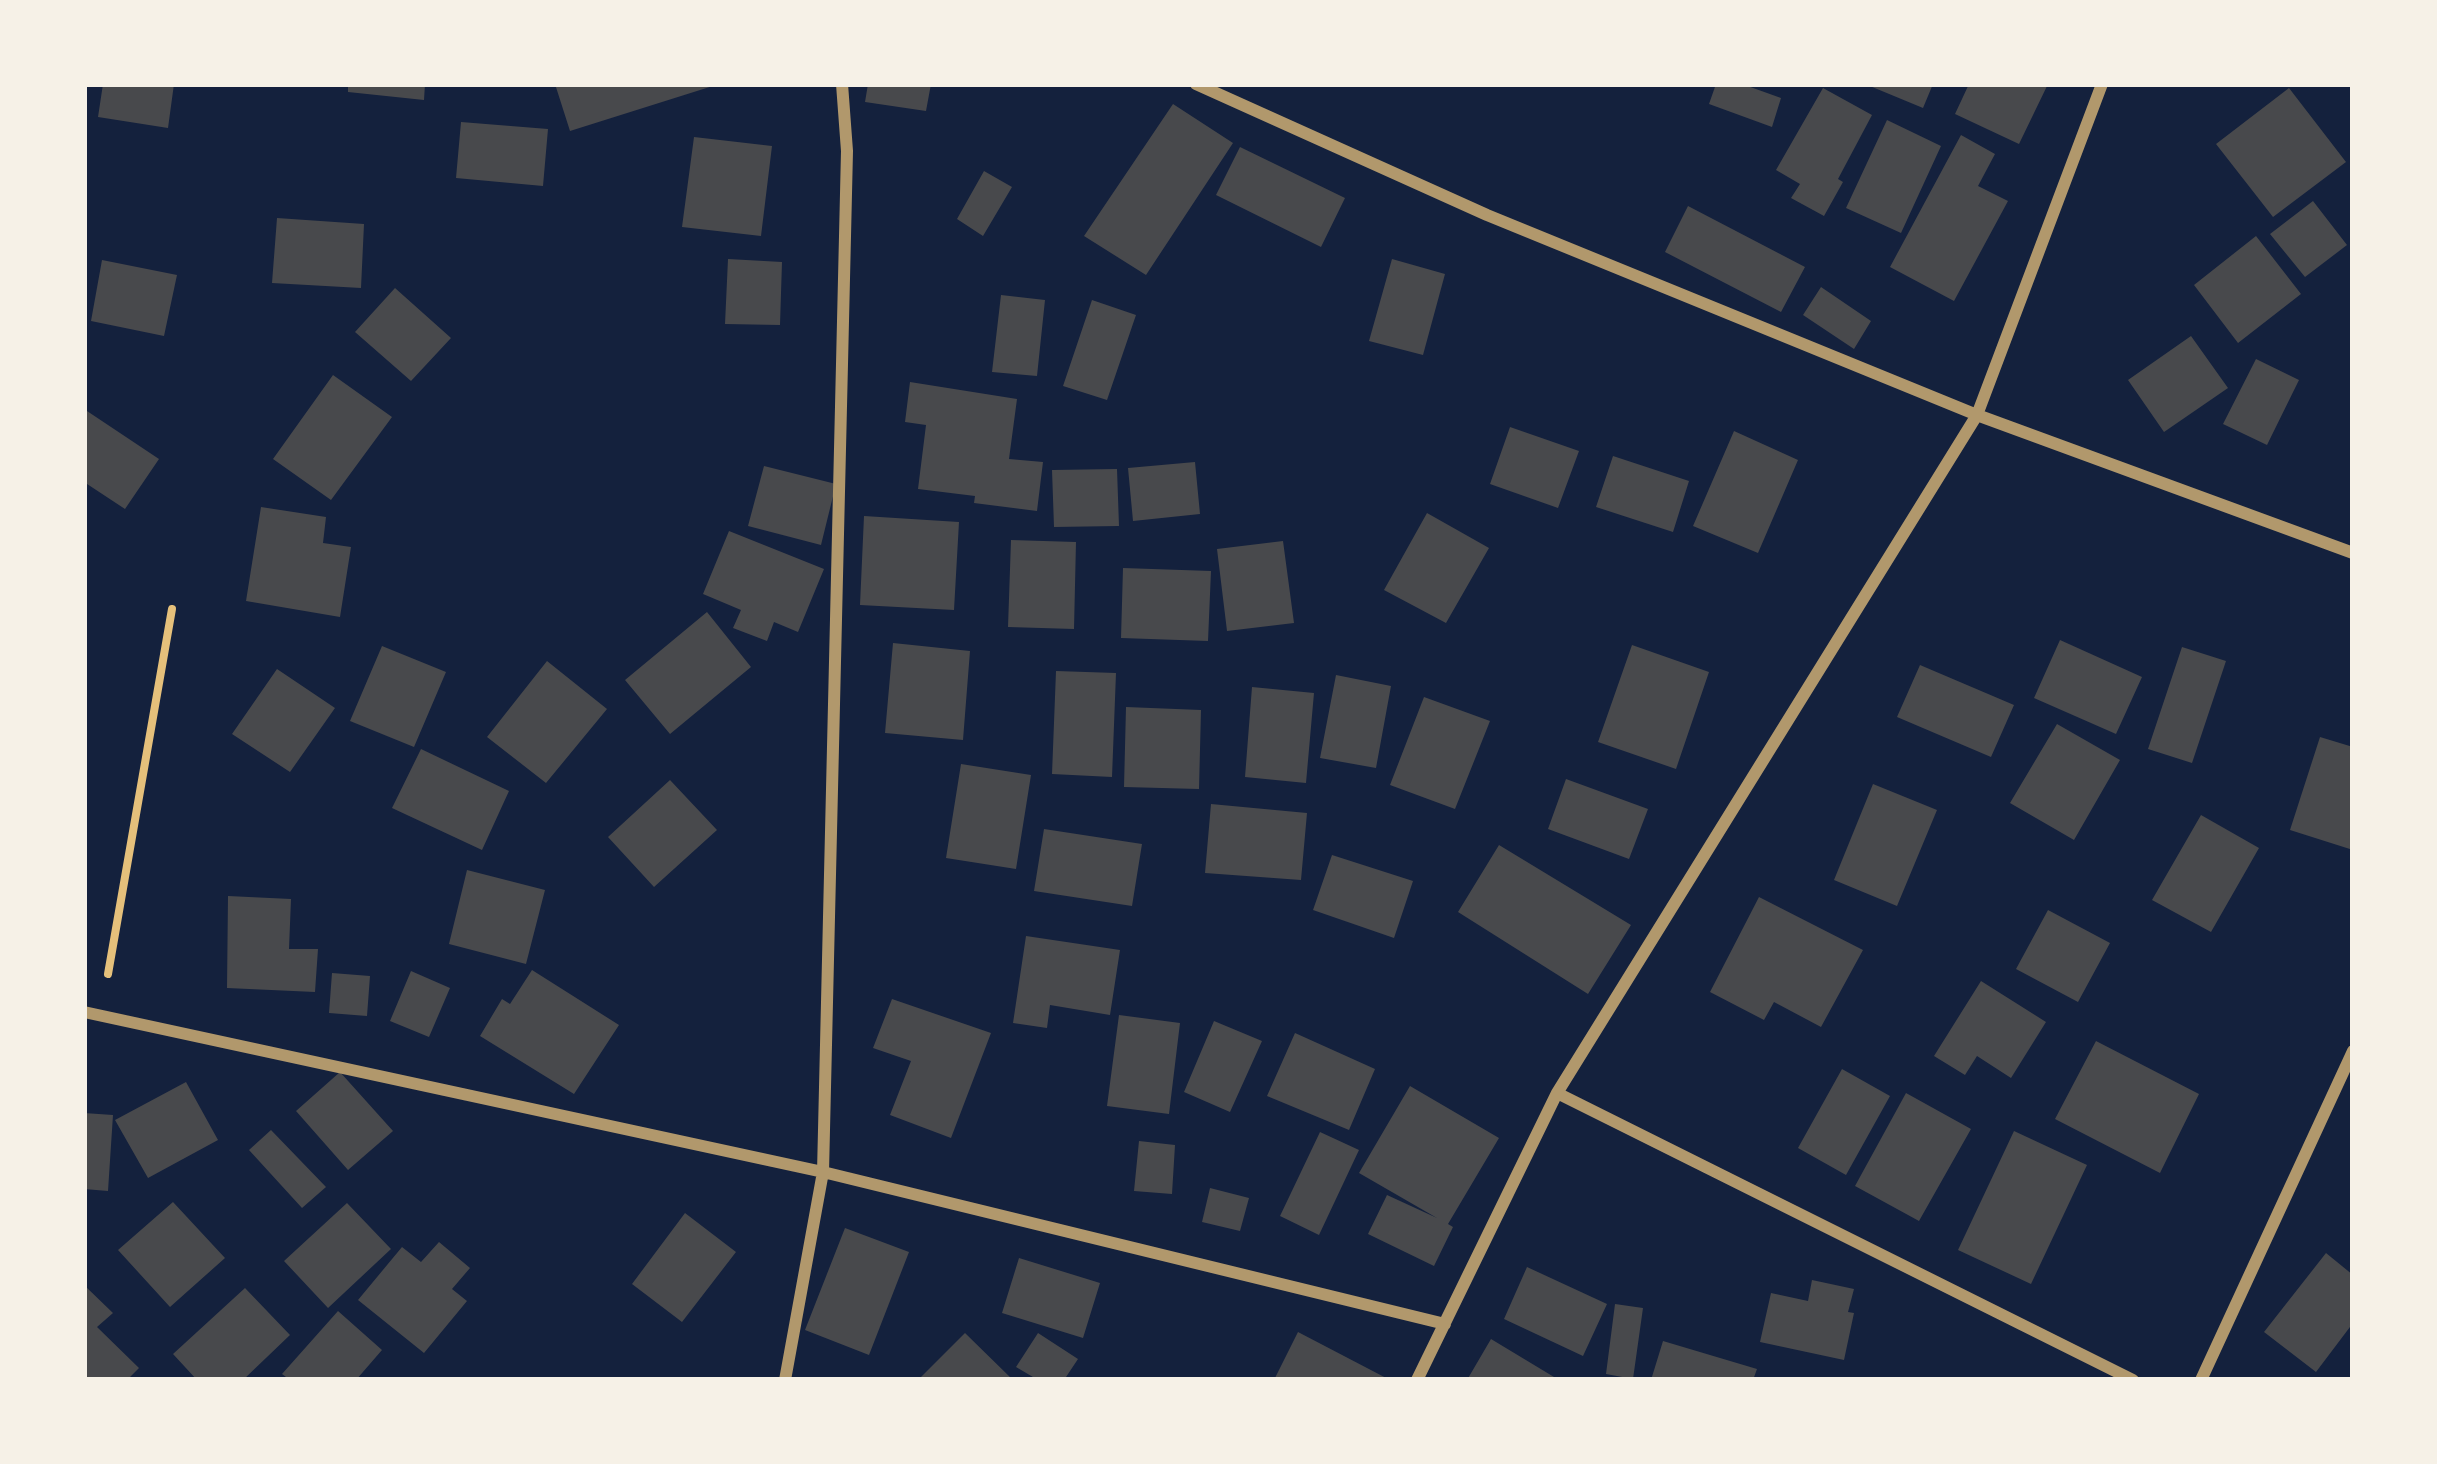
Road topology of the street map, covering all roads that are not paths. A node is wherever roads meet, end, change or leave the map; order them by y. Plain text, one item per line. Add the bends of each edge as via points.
1 (842, 84) edge
2 (1196, 84) edge
3 (2102, 84) edge
4 (1977, 415) junction
5 (2353, 554) edge
6 (84, 1012) edge
7 (2353, 1051) edge
8 (1557, 1093) junction
9 (823, 1172) junction
10 (1445, 1324) junction
11 (785, 1380) edge
12 (1418, 1380) edge
13 (2133, 1380) edge
14 (2201, 1380) edge

1 - 9 street via 847,151
2 - 4 street via 1487,215
3 - 4 street
4 - 5 street
4 - 8 street
6 - 9 street
7 - 14 street
8 - 10 street
8 - 13 street
9 - 10 street
9 - 11 street
10 - 12 street

